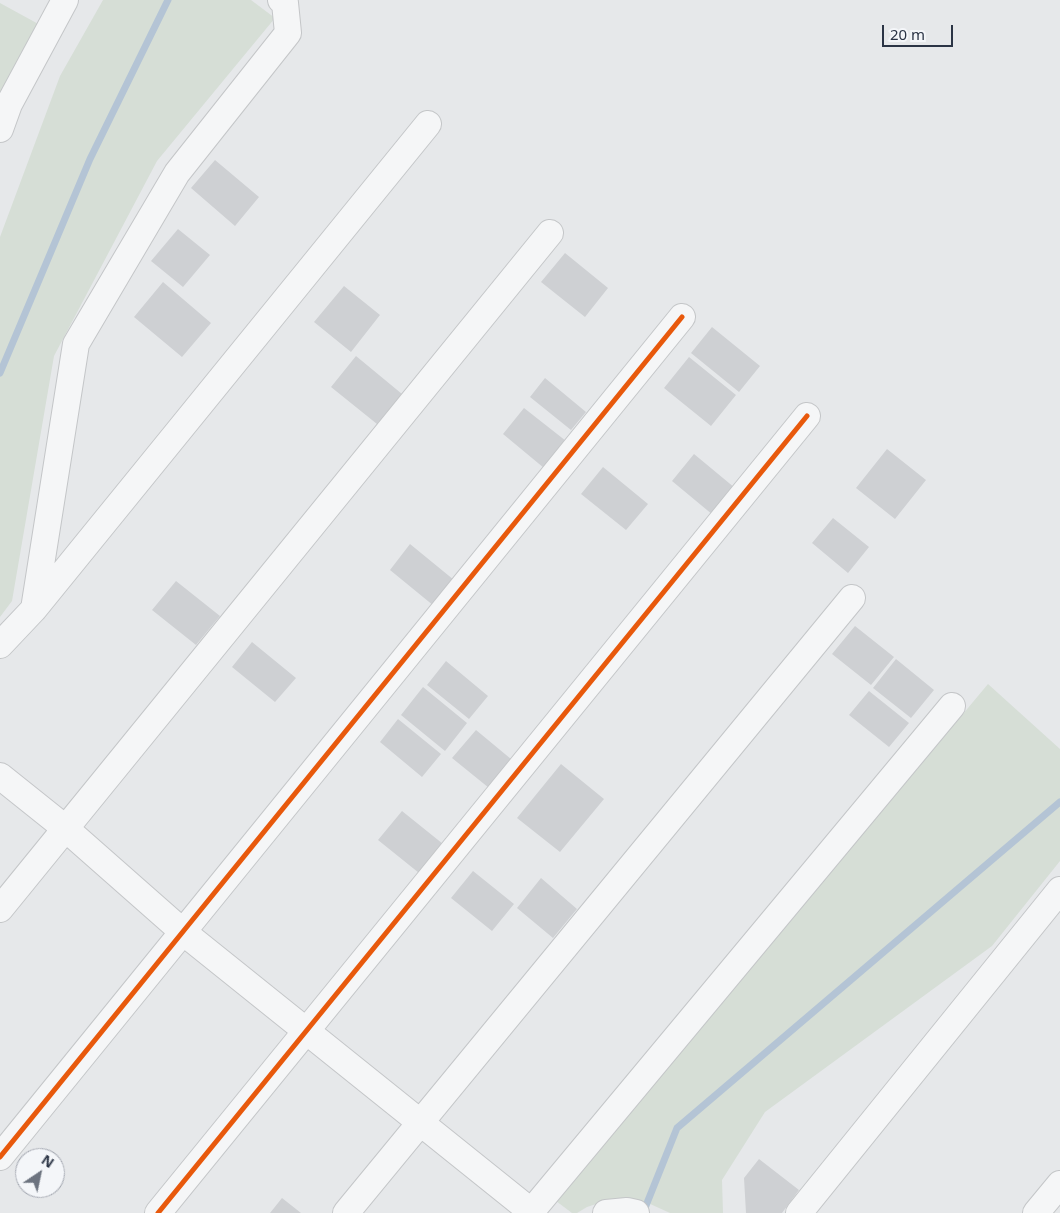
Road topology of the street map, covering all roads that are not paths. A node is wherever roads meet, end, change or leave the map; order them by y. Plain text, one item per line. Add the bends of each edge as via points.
1 (66, 0) edge
2 (281, 0) edge
3 (428, 124) dead end
4 (0, 129) edge
5 (550, 233) dead end
6 (682, 317) dead end
7 (807, 416) dead end
8 (852, 598) dead end
9 (34, 609) junction
10 (0, 645) edge
11 (952, 706) dead end
12 (0, 776) edge
13 (65, 828) junction
14 (1060, 890) edge
15 (0, 908) edge
16 (183, 932) junction
17 (307, 1031) junction
18 (421, 1123) junction
19 (0, 1158) edge
20 (1060, 1184) edge
21 (158, 1213) edge
22 (346, 1213) edge
23 (531, 1213) edge
24 (606, 1213) edge
25 (636, 1213) edge
26 (798, 1213) edge
27 (1036, 1213) edge

1 - 4 street via 9,104
2 - 9 street via 285,3 288,33 177,173 76,344
3 - 9 street
5 - 13 street
6 - 16 street
7 - 17 street
8 - 18 street
9 - 10 street
11 - 23 street
12 - 13 street
13 - 15 street
13 - 16 street
14 - 26 street
16 - 17 street
16 - 19 street
17 - 18 street
17 - 21 street
18 - 22 street
18 - 23 street
20 - 27 street
24 - 25 street

